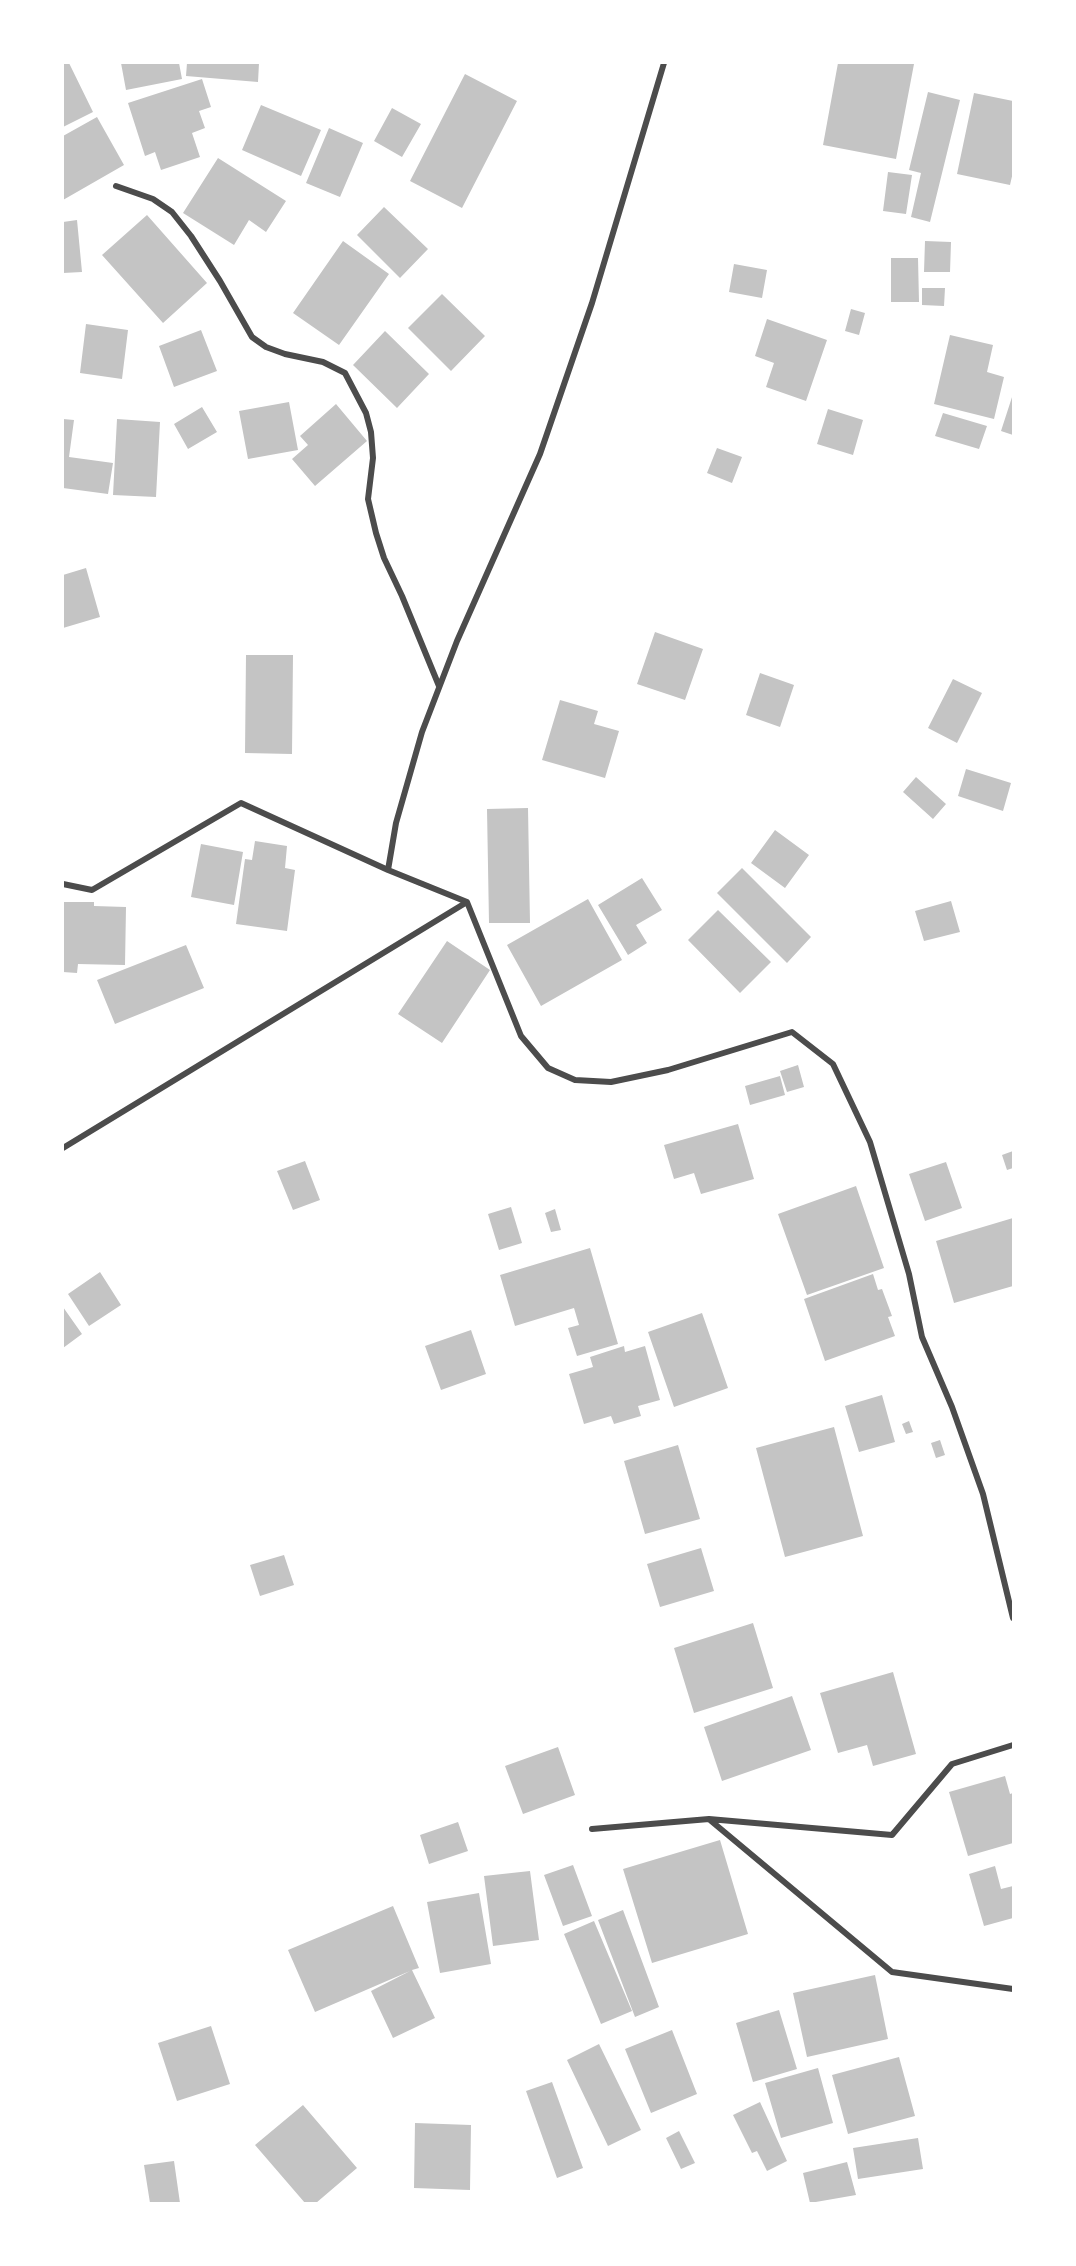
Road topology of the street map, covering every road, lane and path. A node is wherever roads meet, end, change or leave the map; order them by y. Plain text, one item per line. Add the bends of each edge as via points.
1 (664, 63) edge
2 (116, 186) dead end
3 (439, 687) junction
4 (388, 870) junction
5 (63, 884) edge
6 (467, 902) junction
7 (63, 1149) edge
8 (1013, 1618) edge
9 (1013, 1745) edge
10 (709, 1819) junction
11 (592, 1829) dead end
12 (1013, 1989) edge

1 - 3 street via 595,293 540,454
2 - 3 street via 153,199 172,212 220,281 252,337 266,347 323,362 345,373 366,413 371,432 373,458 368,499 376,533
3 - 4 street via 396,823
4 - 5 street via 240,803 92,890
4 - 6 street
6 - 7 street
6 - 8 street via 520,1036 548,1068 575,1080 611,1082 668,1070 792,1032 833,1064 870,1142 909,1274 922,1336 983,1494
9 - 10 street via 952,1764 892,1835
10 - 11 street
10 - 12 street via 892,1972

